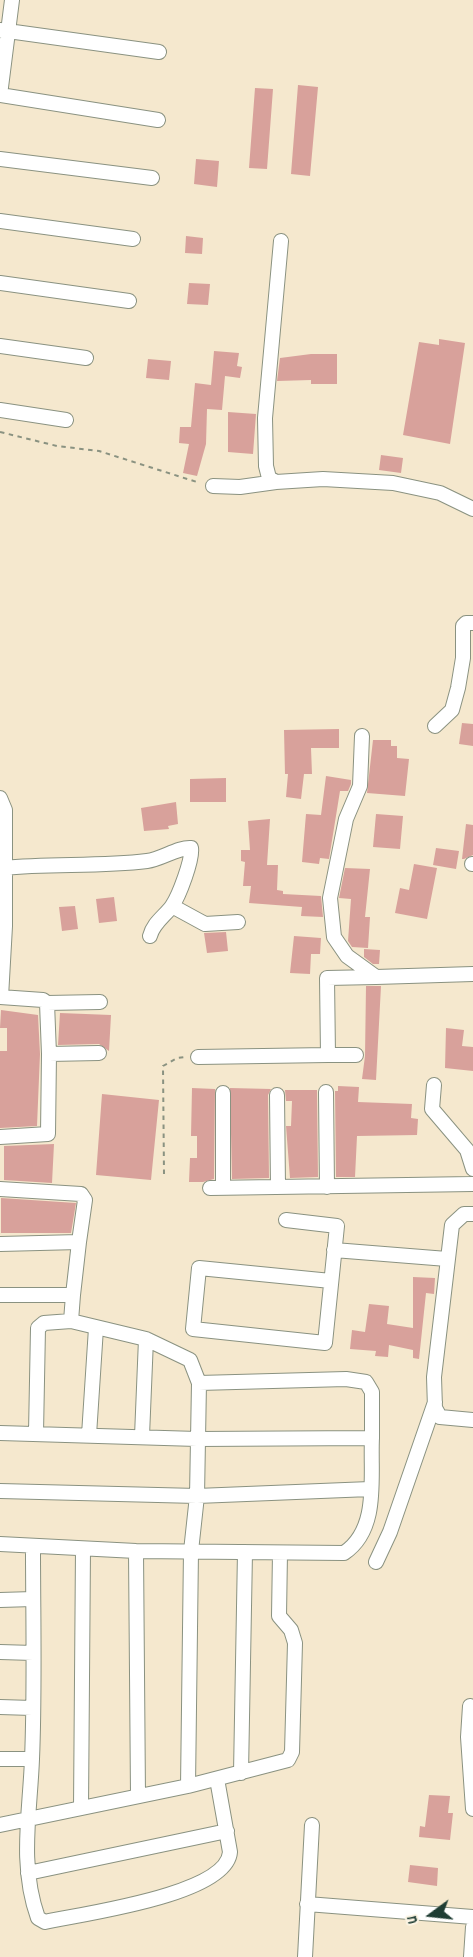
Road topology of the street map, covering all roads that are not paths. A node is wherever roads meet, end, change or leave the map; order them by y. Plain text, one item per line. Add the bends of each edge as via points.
1 (12, 0) edge
2 (4, 31) edge
3 (159, 52) dead end
4 (0, 95) edge
5 (158, 120) dead end
6 (0, 159) edge
7 (152, 178) dead end
8 (0, 221) edge
9 (133, 239) dead end
10 (281, 241) dead end
11 (0, 283) edge
12 (129, 301) dead end
13 (0, 346) edge
14 (86, 358) dead end
15 (0, 410) edge
16 (66, 420) dead end
17 (276, 482) junction
18 (213, 486) road end
19 (473, 509) edge
20 (473, 623) edge
21 (435, 726) dead end
22 (362, 736) dead end
23 (0, 798) edge
24 (3, 868) junction
25 (172, 906) junction
26 (238, 922) dead end
27 (150, 936) dead end
28 (473, 974) edge
29 (376, 977) junction
30 (0, 997) edge
31 (100, 1002) dead end
32 (47, 1003) junction
33 (99, 1053) dead end
34 (49, 1054) junction
35 (328, 1055) junction
36 (356, 1055) dead end
37 (198, 1057) road end
38 (434, 1085) dead end
39 (326, 1092) dead end
40 (223, 1093) dead end
41 (277, 1095) dead end
42 (0, 1137) edge
43 (473, 1169) edge
44 (473, 1184) edge
45 (278, 1187) junction
46 (327, 1187) junction
47 (0, 1189) edge
48 (473, 1214) edge
49 (286, 1220) dead end
50 (79, 1242) junction
51 (0, 1244) edge
52 (334, 1251) junction
53 (447, 1258) junction
54 (331, 1281) junction
55 (0, 1295) edge
56 (73, 1295) junction
57 (70, 1321) junction
58 (96, 1328) junction
59 (146, 1339) junction
60 (199, 1383) junction
61 (435, 1402) junction
62 (473, 1420) edge
63 (0, 1433) edge
64 (36, 1433) junction
65 (89, 1435) junction
66 (142, 1436) junction
67 (372, 1438) junction
68 (197, 1439) junction
69 (370, 1490) junction
70 (0, 1491) edge
71 (197, 1496) junction
72 (0, 1544) edge
73 (33, 1547) junction
74 (83, 1549) junction
75 (136, 1551) junction
76 (191, 1551) junction
77 (245, 1552) junction
78 (280, 1553) junction
79 (376, 1562) dead end
80 (33, 1599) junction
81 (0, 1600) edge
82 (0, 1652) edge
83 (33, 1653) junction
84 (470, 1706) dead end
85 (0, 1707) edge
86 (32, 1708) junction
87 (0, 1759) edge
88 (32, 1759) junction
89 (241, 1773) junction
90 (217, 1779) junction
91 (188, 1786) junction
92 (138, 1796) junction
93 (81, 1808) junction
94 (473, 1809) edge
95 (27, 1819) junction
96 (0, 1825) edge
97 (312, 1825) dead end
98 (227, 1831) junction
99 (28, 1873) junction
100 (308, 1904) junction
101 (473, 1917) edge
102 (473, 1927) edge
103 (473, 1939) edge
104 (304, 1957) edge
105 (471, 1957) edge

1 - 2 street
2 - 3 street
2 - 4 street
4 - 5 street
6 - 7 street
8 - 9 street
10 - 17 street via 265,417 267,474
11 - 12 street
13 - 14 street
15 - 16 street
17 - 18 street
17 - 19 street via 393,483 440,493
20 - 21 street via 463,626 463,658 452,710
22 - 29 street via 360,786 342,833 330,906 338,945
23 - 24 street via 5,810
24 - 25 street via 149,861 191,848 190,861
24 - 30 street via 5,926
25 - 26 street via 205,924
25 - 27 street
28 - 29 street
29 - 35 street via 327,978
30 - 32 street
31 - 32 street
32 - 34 street
33 - 34 street
34 - 42 street via 48,1134
35 - 36 street
35 - 37 street
38 - 43 street via 432,1109 467,1150
39 - 46 street
40 - 45 street via 217,1188
41 - 45 street
44 - 46 street
45 - 46 street
47 - 50 street via 81,1194 85,1200
48 - 53 street via 464,1214 452,1225
49 - 52 street via 337,1226
50 - 51 street
50 - 56 street
52 - 53 street
52 - 54 street
53 - 61 street
54 - 54 street via 326,1342 193,1329 199,1268
55 - 56 street
56 - 57 street
57 - 58 street
57 - 64 street via 44,1323 38,1328
58 - 59 street
58 - 65 street
59 - 60 street via 187,1357
59 - 66 street
60 - 67 street via 346,1379 366,1382 372,1392
60 - 68 street
61 - 62 street via 443,1420
61 - 79 street
63 - 64 street
64 - 65 street
65 - 66 street
66 - 68 street
67 - 68 street
67 - 69 street
68 - 71 street
69 - 71 street
69 - 78 street via 365,1529 347,1551
70 - 71 street
71 - 76 street
72 - 73 street
73 - 74 street
73 - 80 street
74 - 75 street
74 - 93 street
75 - 76 street
75 - 92 street
76 - 77 street
76 - 91 street
77 - 78 street
77 - 89 street
78 - 89 street via 279,1616 291,1630 295,1643 292,1752 285,1762
80 - 81 street
80 - 83 street
82 - 83 street
83 - 86 street
84 - 94 street
85 - 86 street
86 - 88 street
87 - 88 street
88 - 95 street
89 - 90 street
90 - 91 street
90 - 98 street
91 - 92 street
92 - 93 street
93 - 95 street
95 - 96 street
95 - 99 street
97 - 100 street
98 - 99 street
98 - 99 street via 229,1860 203,1882 172,1894 45,1922 37,1915
100 - 101 street
100 - 104 street
102 - 103 street
103 - 105 street

